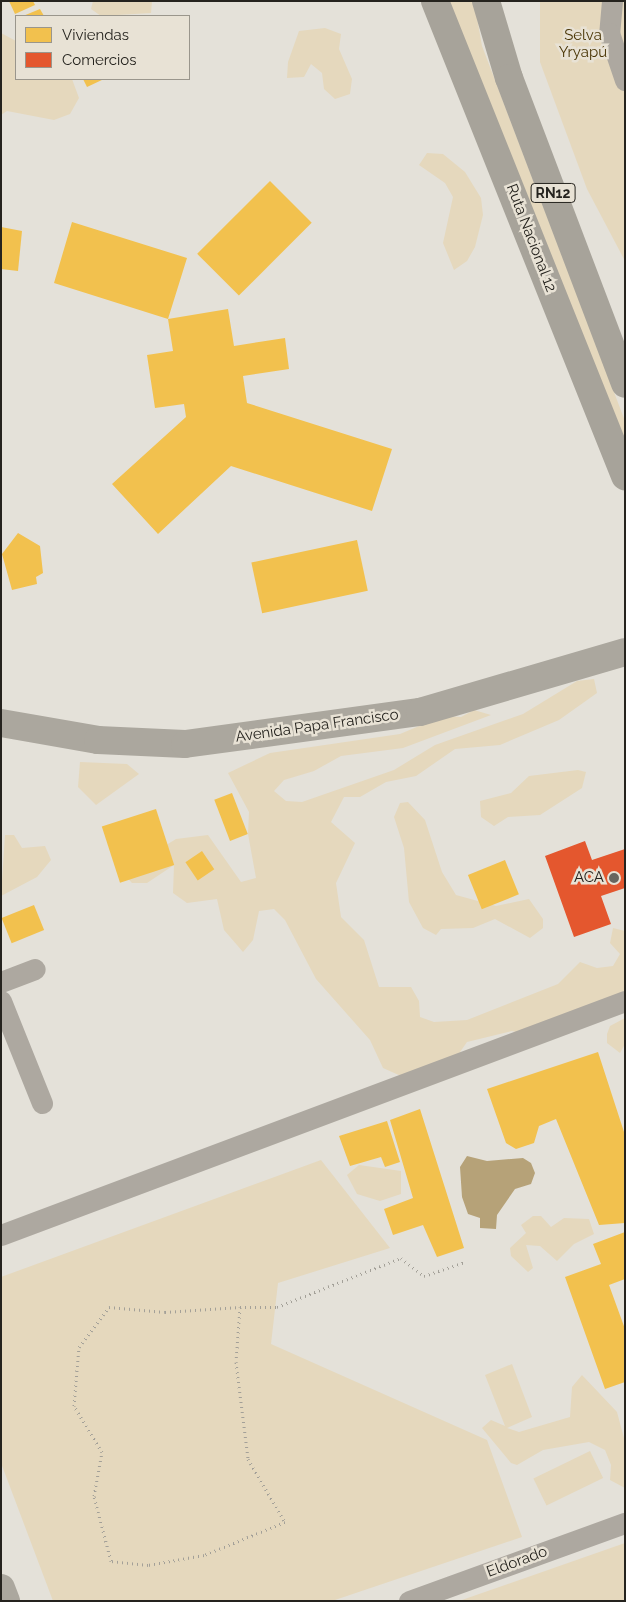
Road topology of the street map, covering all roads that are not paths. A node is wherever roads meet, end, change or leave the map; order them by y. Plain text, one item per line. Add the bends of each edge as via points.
1 (436, 1) edge
2 (486, 1) edge
3 (612, 1) edge
4 (625, 80) edge
5 (625, 384) edge
6 (625, 476) edge
7 (625, 652) edge
8 (1, 723) edge
9 (35, 970) dead end
10 (1, 982) edge
11 (1, 1001) edge
12 (625, 1001) edge
13 (42, 1103) dead end
14 (1, 1236) edge
15 (625, 1523) edge
16 (1, 1588) edge
17 (6, 1601) edge
18 (409, 1601) edge

1 - 6 highway, Ruta Nacional 12 / RN12
2 - 5 highway, RN12 via 509,78
3 - 4 street via 609,33
7 - 8 main road, Avenida Papa Francisco via 420,712 185,744 98,740
9 - 10 street
11 - 13 street
12 - 14 street
15 - 18 street, Eldorado
16 - 17 main road

